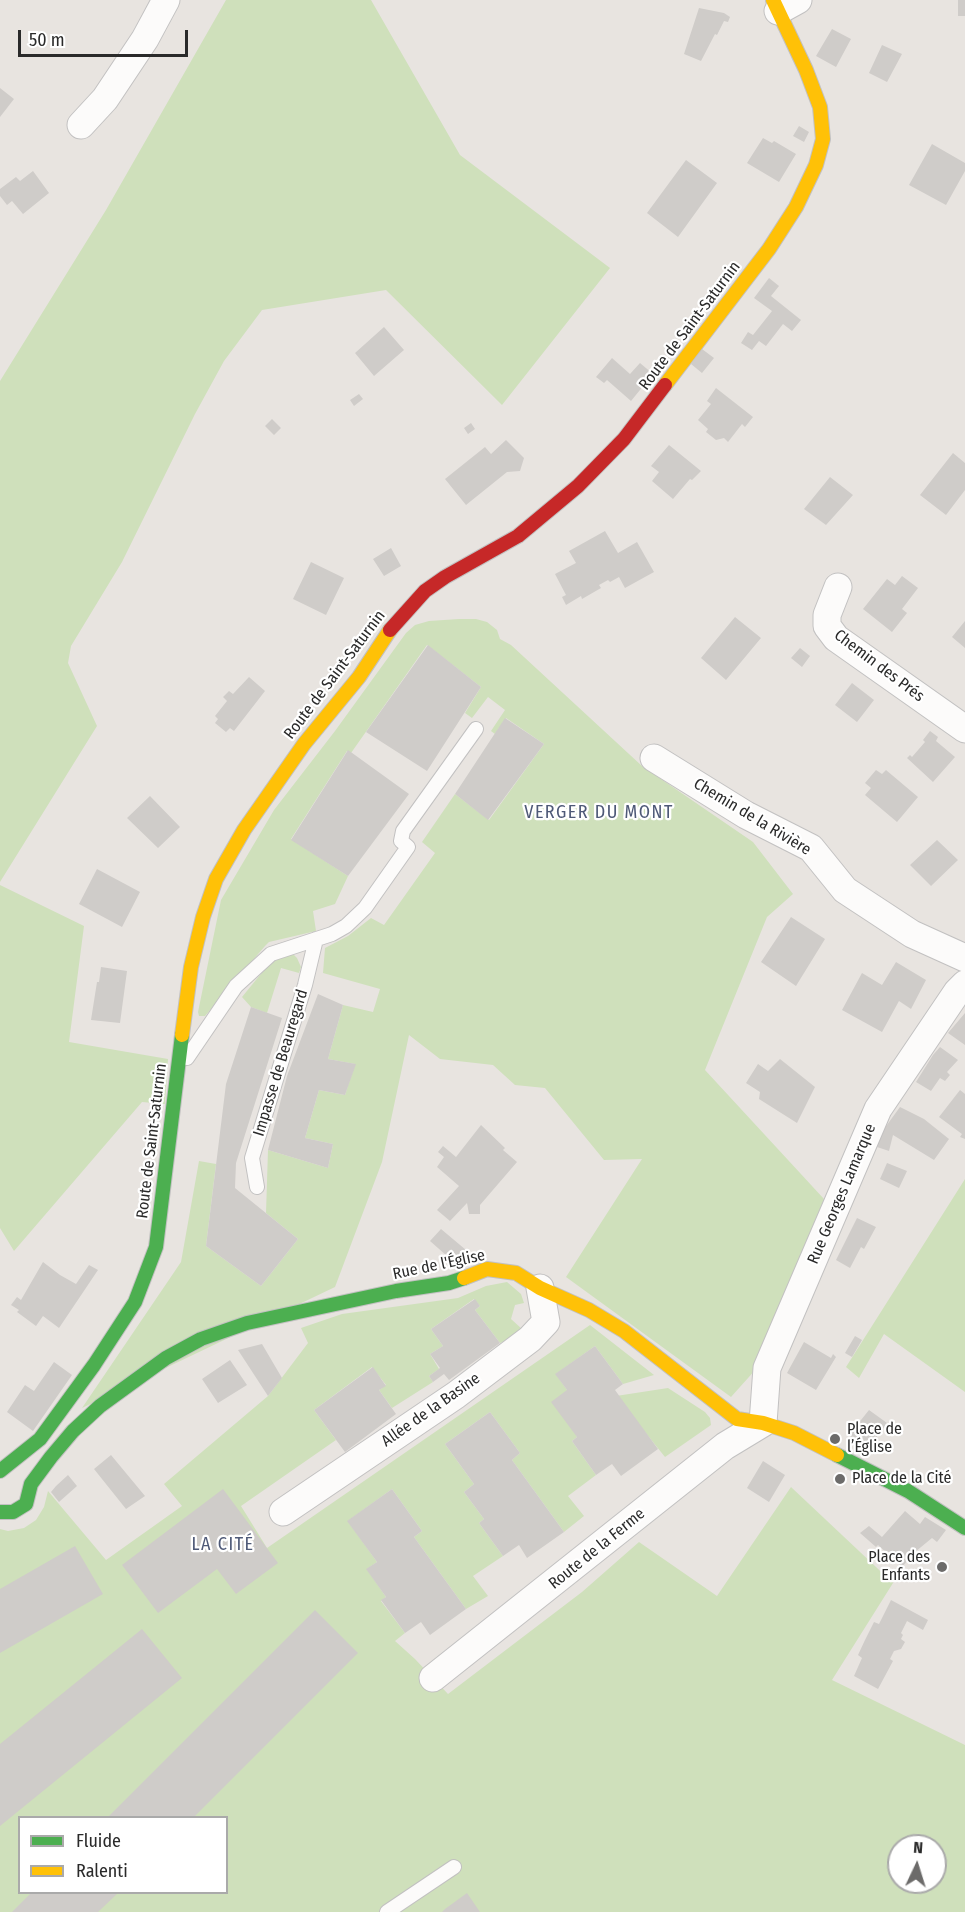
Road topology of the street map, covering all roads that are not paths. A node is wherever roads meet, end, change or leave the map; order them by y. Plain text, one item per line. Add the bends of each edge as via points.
1 (166, 0) edge
2 (783, 4) edge
3 (81, 124) dead end
4 (838, 587) dead end
5 (476, 729) dead end
6 (965, 729) edge
7 (654, 758) dead end
8 (316, 939) junction
9 (965, 958) edge
10 (965, 984) edge
11 (176, 1075) junction
12 (257, 1187) dead end
13 (540, 1288) junction
14 (763, 1423) junction
15 (0, 1471) edge
16 (0, 1512) edge
17 (283, 1512) dead end
18 (965, 1528) edge
19 (434, 1678) dead end
20 (454, 1867) dead end
21 (387, 1912) edge

1 - 3 street via 111,91
2 - 11 street, Route de Saint-Saturnin via 820,107 824,139 796,207 762,258 624,439 578,486 518,536 425,591 396,622 359,677 304,744 244,830 216,879 191,967
4 - 6 street, Chemin des Prés via 827,615 827,626 836,638
5 - 8 lane via 403,831 401,841 408,847 364,908 346,926
7 - 9 street, Chemin de la Rivière via 811,848 845,890 912,934
8 - 11 lane via 271,954 236,986
8 - 12 lane, Impasse de Beauregard via 252,1158
10 - 14 street, Rue Georges Lamarque via 878,1108 767,1368
11 - 15 street, Route de Saint-Saturnin via 156,1247 135,1302 40,1439
13 - 14 street, Rue de l'Église via 624,1331 737,1419
13 - 16 street, Rue de l'Église via 516,1273 487,1269 449,1283 247,1323 201,1339 166,1358 100,1406 51,1457 31,1484 26,1504 13,1512
13 - 17 street, Allée de la Basine via 546,1322 530,1338 456,1395
14 - 18 street, Rue de l'Église via 794,1433 895,1484
14 - 19 street, Route de la Ferme via 725,1446
20 - 21 lane

